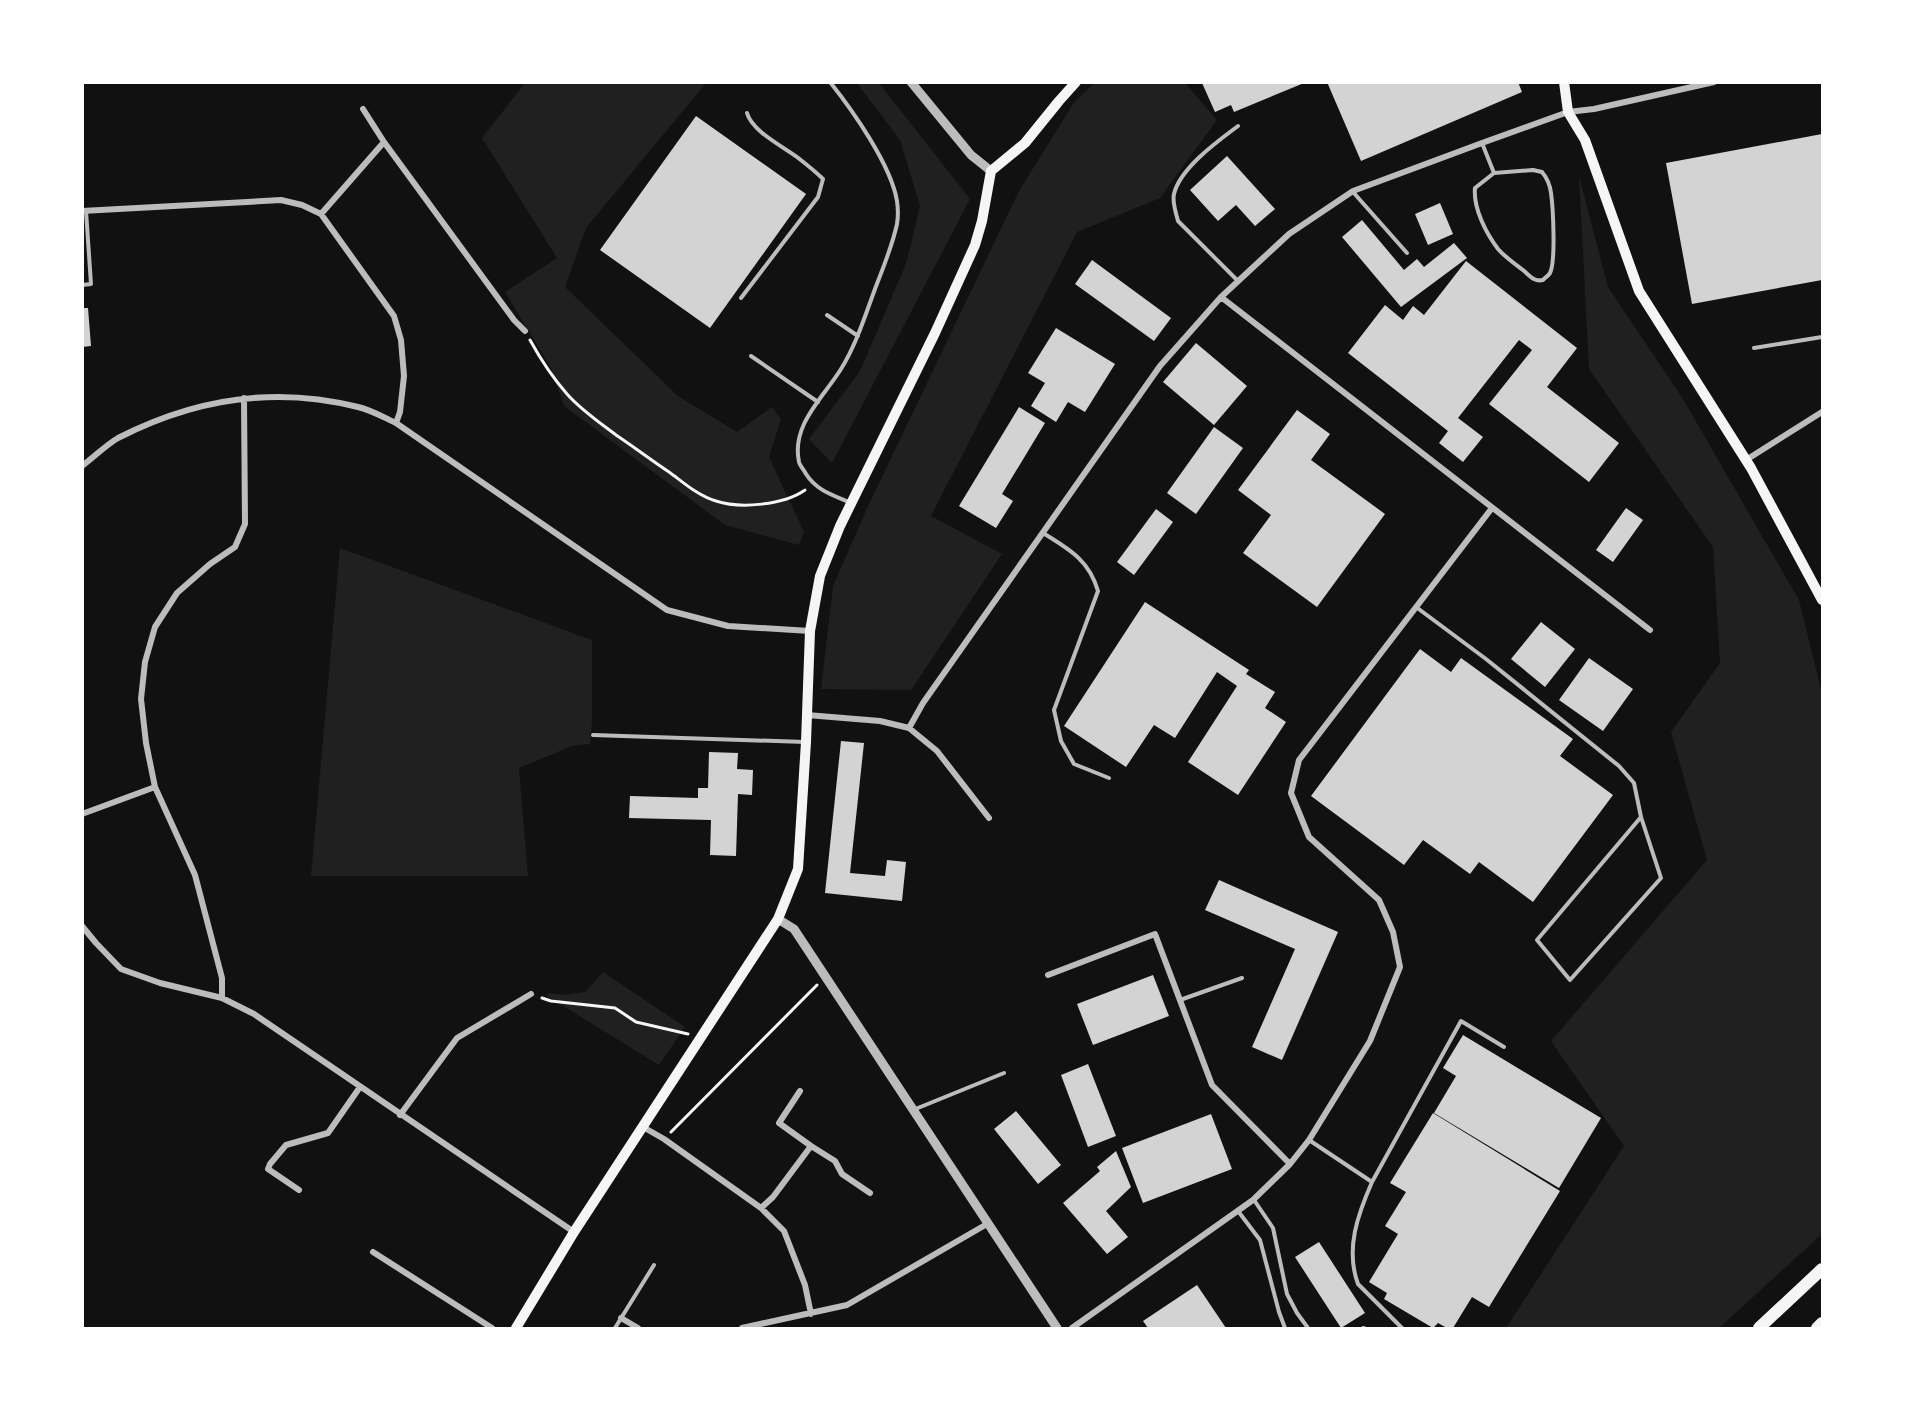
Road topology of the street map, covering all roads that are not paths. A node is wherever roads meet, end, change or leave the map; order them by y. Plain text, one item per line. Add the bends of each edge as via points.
1 (830, 82) edge
2 (911, 82) edge
3 (1076, 82) edge
4 (1564, 82) edge
5 (1714, 82) edge
6 (363, 110) dead end
7 (1568, 112) junction
8 (747, 113) dead end
9 (1238, 126) dead end
10 (384, 142) junction
11 (1482, 142) junction
12 (991, 171) junction
13 (1494, 173) junction
14 (1353, 191) junction
15 (84, 210) edge
16 (321, 214) junction
17 (1407, 253) dead end
18 (1238, 281) junction
19 (82, 285) edge
20 (1221, 297) junction
21 (741, 298) dead end
22 (827, 315) dead end
23 (525, 331) road end
24 (858, 336) junction
25 (1822, 337) edge
26 (1754, 348) dead end
27 (750, 356) dead end
28 (244, 398) junction
29 (818, 402) junction
30 (1822, 412) edge
31 (396, 423) junction
32 (1746, 460) junction
33 (82, 466) edge
34 (852, 503) junction
35 (1492, 508) junction
36 (1043, 532) junction
37 (1822, 600) edge
38 (1416, 606) junction
39 (1650, 630) dead end
40 (810, 631) junction
41 (807, 715) junction
42 (909, 728) junction
43 (593, 735) dead end
44 (806, 742) junction
45 (1109, 778) dead end
46 (155, 787) junction
47 (82, 814) edge
48 (989, 818) dead end
49 (1641, 818) junction
50 (778, 919) junction
51 (82, 926) edge
52 (1048, 975) dead end
53 (1242, 978) dead end
54 (531, 994) road end
55 (222, 998) junction
56 (1180, 1000) junction
57 (1504, 1047) dead end
58 (1004, 1073) dead end
59 (360, 1087) junction
60 (800, 1091) dead end
61 (913, 1110) junction
62 (400, 1115) junction
63 (643, 1127) junction
64 (1309, 1140) junction
65 (811, 1146) junction
66 (1290, 1164) junction
67 (1372, 1182) junction
68 (299, 1190) dead end
69 (870, 1193) dead end
70 (1254, 1200) junction
71 (761, 1208) junction
72 (1238, 1211) junction
73 (987, 1224) junction
74 (574, 1232) junction
75 (373, 1252) dead end
76 (654, 1265) dead end
77 (1822, 1269) edge
78 (811, 1314) junction
79 (621, 1318) junction
80 (1822, 1323) edge
81 (492, 1329) edge
82 (516, 1329) edge
83 (615, 1329) edge
84 (638, 1329) edge
85 (742, 1329) edge
86 (1057, 1329) edge
87 (1072, 1329) edge
88 (1286, 1329) edge
89 (1308, 1329) edge
90 (1402, 1329) edge
91 (1759, 1329) edge
92 (1817, 1329) edge

1 - 24 lane via 876,150 897,201 891,246
2 - 12 street via 965,148
3 - 12 main road via 1025,143
4 - 7 main road
5 - 7 street
6 - 10 street
7 - 11 street
7 - 32 main road via 1585,140 1639,291
8 - 21 lane via 760,130 823,179 818,197
9 - 18 lane via 1207,149 1182,178 1174,194 1178,221
10 - 16 street
10 - 23 street
11 - 13 lane
11 - 14 street
12 - 34 main road via 975,245
13 - 13 lane via 1476,188 1478,210 1497,248 1539,281 1549,274 1552,265 1553,220 1548,180 1542,171
14 - 17 lane
14 - 18 street via 1289,234
15 - 16 street via 281,201
15 - 19 lane via 91,284
16 - 31 street via 394,316 404,376
18 - 20 street
20 - 35 street
20 - 36 street via 1160,366
22 - 24 lane
24 - 29 lane via 842,369
25 - 26 lane
27 - 29 lane
28 - 31 street via 285,396 323,400 360,407
28 - 33 street via 199,406 160,420 117,439
28 - 46 street via 245,524 236,547 177,593 155,627 145,662 141,699
29 - 34 lane via 807,417 799,441 799,464 819,489
30 - 32 street
31 - 40 street via 667,610 728,626
32 - 37 main road
34 - 40 main road via 820,576
35 - 38 street
35 - 39 street
36 - 42 street
36 - 45 lane via 1075,553 1094,577 1098,591 1053,710 1061,741 1074,764
38 - 49 lane via 1619,766 1634,783
38 - 64 street via 1299,760 1292,793 1309,837 1379,900 1393,932 1400,967 1370,1041
40 - 41 main road
41 - 42 street via 880,721
41 - 44 main road
42 - 48 street via 937,751
43 - 44 lane
44 - 50 main road via 798,869
46 - 47 street
46 - 55 street via 195,875 222,978
49 - 49 lane via 1661,878 1570,980 1537,940
50 - 61 street via 794,929
50 - 63 main road
51 - 55 street via 121,969
52 - 56 street via 1155,934
53 - 56 lane
54 - 62 street via 457,1038
55 - 59 street via 254,1014
56 - 66 street via 1212,1084
57 - 67 lane via 1461,1021
58 - 61 lane
59 - 62 street
59 - 68 street via 328,1133 286,1145 270,1164 268,1169
60 - 65 street via 779,1123
61 - 73 street
62 - 74 street
63 - 71 street
63 - 74 main road
64 - 66 street
64 - 67 lane
65 - 69 street via 835,1161 842,1174
65 - 71 street
66 - 70 street
67 - 90 lane via 1356,1227 1352,1249 1355,1274 1358,1284
70 - 72 street
70 - 89 lane via 1273,1228 1287,1294
71 - 78 street via 784,1231 805,1285
72 - 87 street
72 - 88 lane via 1260,1240
73 - 78 street via 847,1305
73 - 86 street
74 - 82 main road
75 - 81 street
76 - 79 lane
77 - 91 highway
78 - 85 street
79 - 83 lane
79 - 84 street
80 - 92 highway

